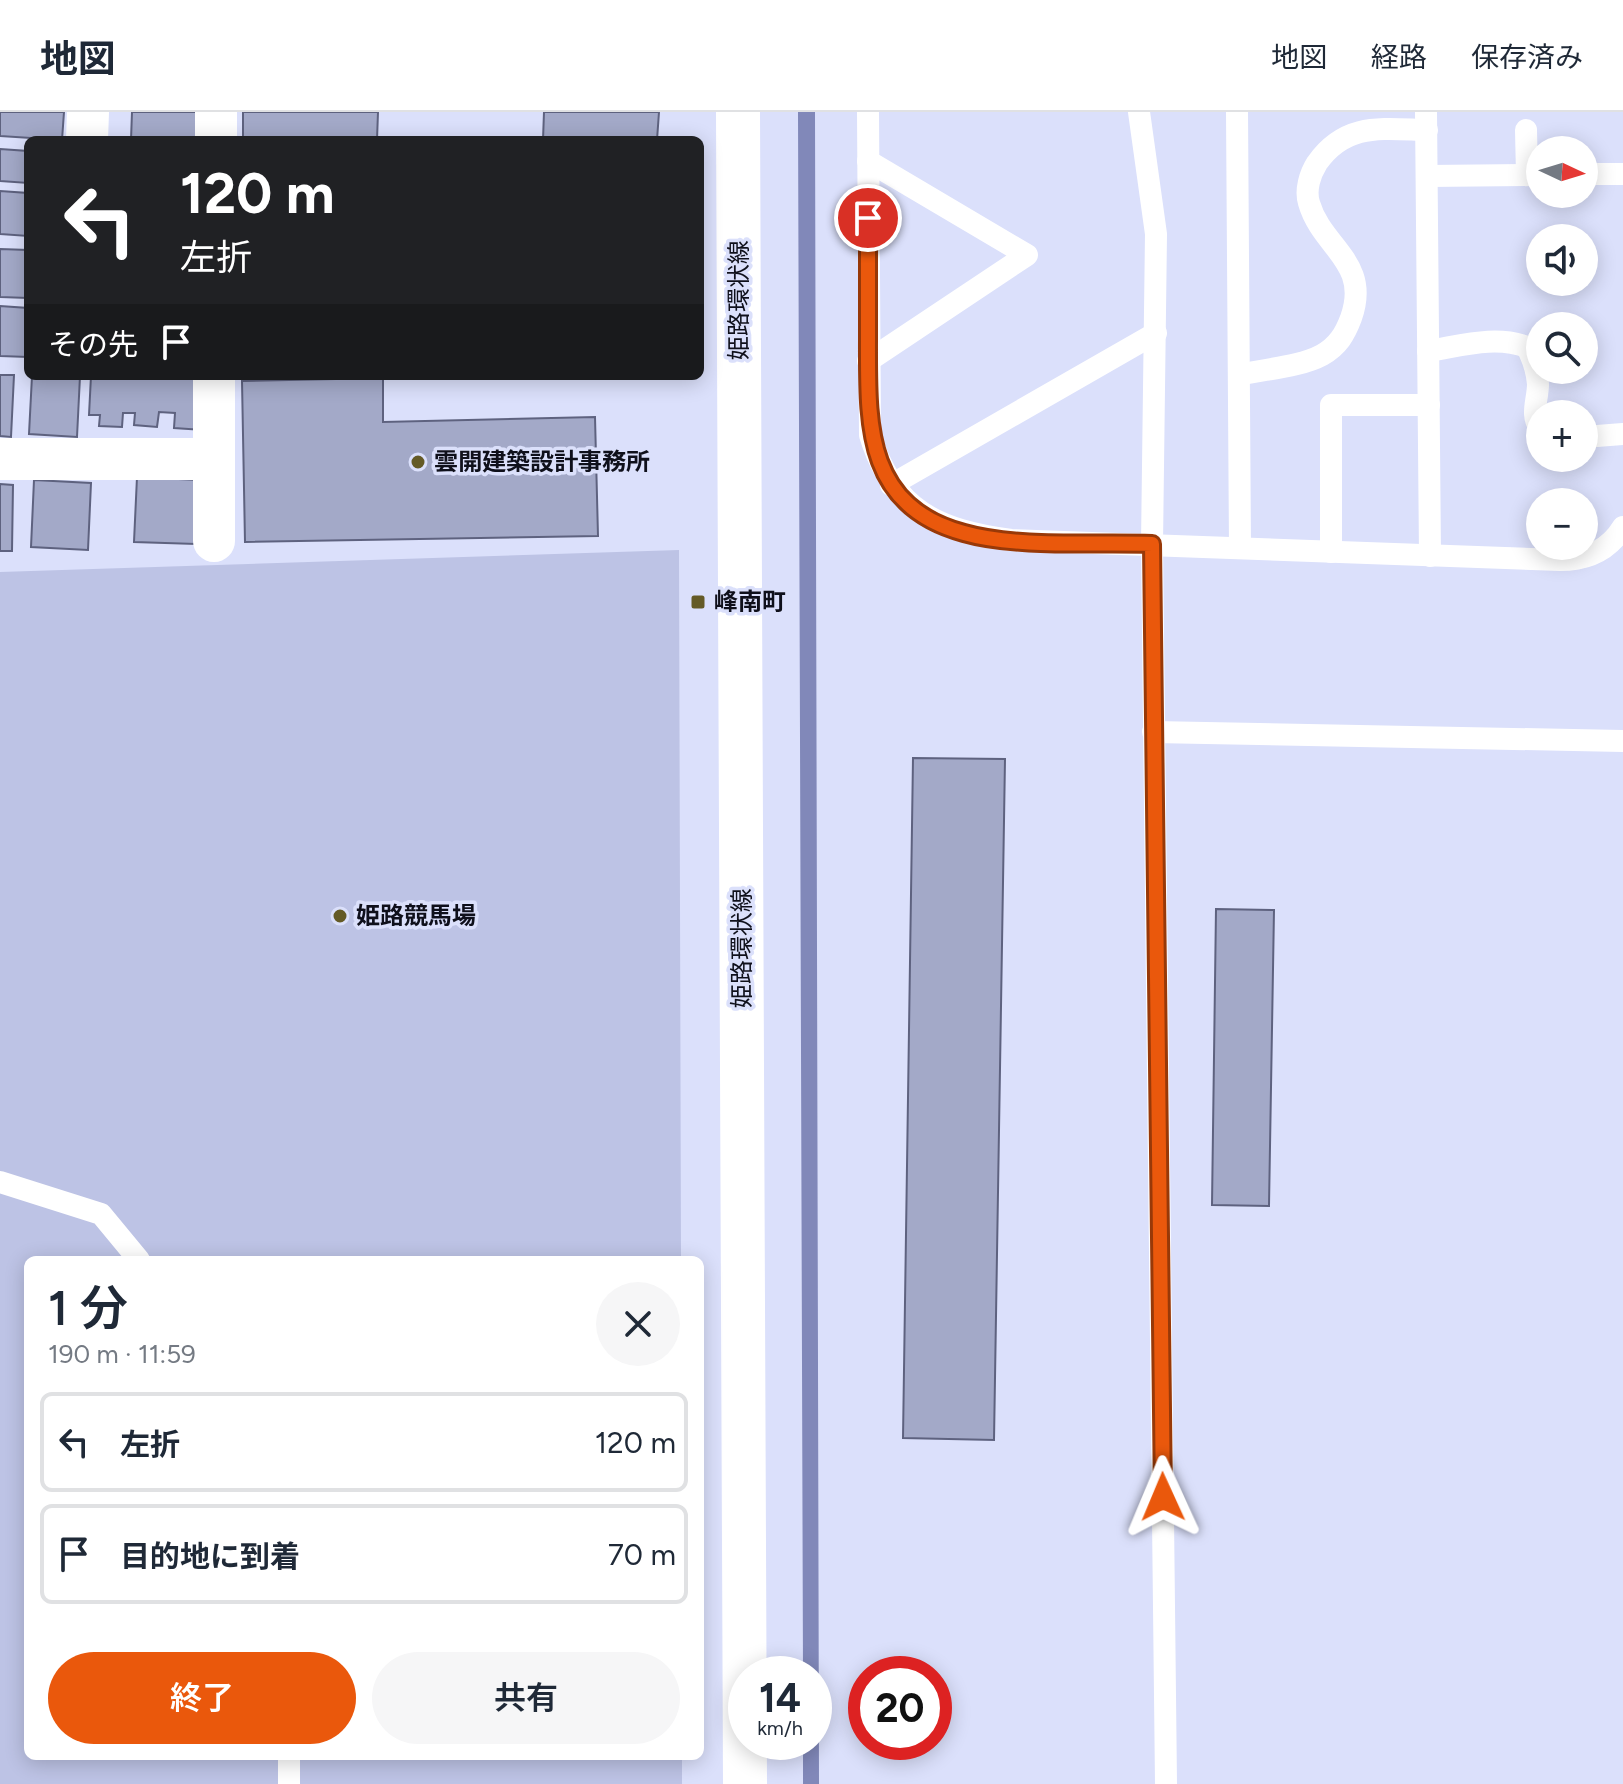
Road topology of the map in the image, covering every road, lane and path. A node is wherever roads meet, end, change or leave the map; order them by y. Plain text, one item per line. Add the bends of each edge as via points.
1 (88, 112) edge
2 (216, 112) edge
3 (738, 112) edge
4 (868, 112) edge
5 (1139, 112) edge
6 (1237, 112) edge
7 (1427, 121) edge
8 (1526, 130) dead end
9 (87, 136) edge
10 (216, 136) edge
11 (1527, 136) edge
12 (868, 161) junction
13 (1598, 174) edge
14 (1623, 174) edge
15 (1526, 175) edge
16 (1427, 176) junction
17 (1156, 333) junction
18 (1428, 351) junction
19 (868, 361) junction
20 (1239, 375) junction
21 (214, 380) edge
22 (1536, 400) edge
23 (1429, 405) junction
24 (1623, 434) edge
25 (1598, 436) edge
26 (0, 459) edge
27 (214, 459) junction
28 (891, 485) junction
29 (1623, 527) edge
30 (214, 541) dead end
31 (1152, 544) junction
32 (1240, 548) junction
33 (1331, 552) junction
34 (1430, 556) junction
35 (1153, 732) junction
36 (1623, 741) edge
37 (0, 1182) edge
38 (136, 1256) edge
39 (289, 1760) edge
40 (289, 1784) edge
41 (745, 1784) edge
42 (1166, 1784) edge

1 - 9 street
2 - 10 street
3 - 41 main road, 姫路環状線
4 - 12 lane
5 - 17 lane via 1156,234
6 - 20 lane
7 - 16 lane
7 - 20 lane via 1344,135 1325,153 1310,174 1309,202 1346,258 1355,282 1356,303 1344,337 1321,356
8 - 11 lane
12 - 19 lane
12 - 19 lane via 1027,255
13 - 14 lane
15 - 16 lane
16 - 18 lane
17 - 28 lane
17 - 31 lane
18 - 22 lane via 1487,341 1527,347 1534,361
18 - 23 lane
19 - 28 lane via 870,435
20 - 32 lane
21 - 27 street
23 - 33 lane via 1331,405
23 - 34 lane
24 - 25 lane
26 - 27 street
27 - 30 street
28 - 31 lane via 921,513 963,533 1011,540
29 - 34 lane via 1613,543 1576,560
31 - 32 lane
31 - 35 lane
32 - 33 lane
33 - 34 lane
35 - 36 lane
35 - 42 lane
37 - 38 lane via 101,1214
39 - 40 lane

